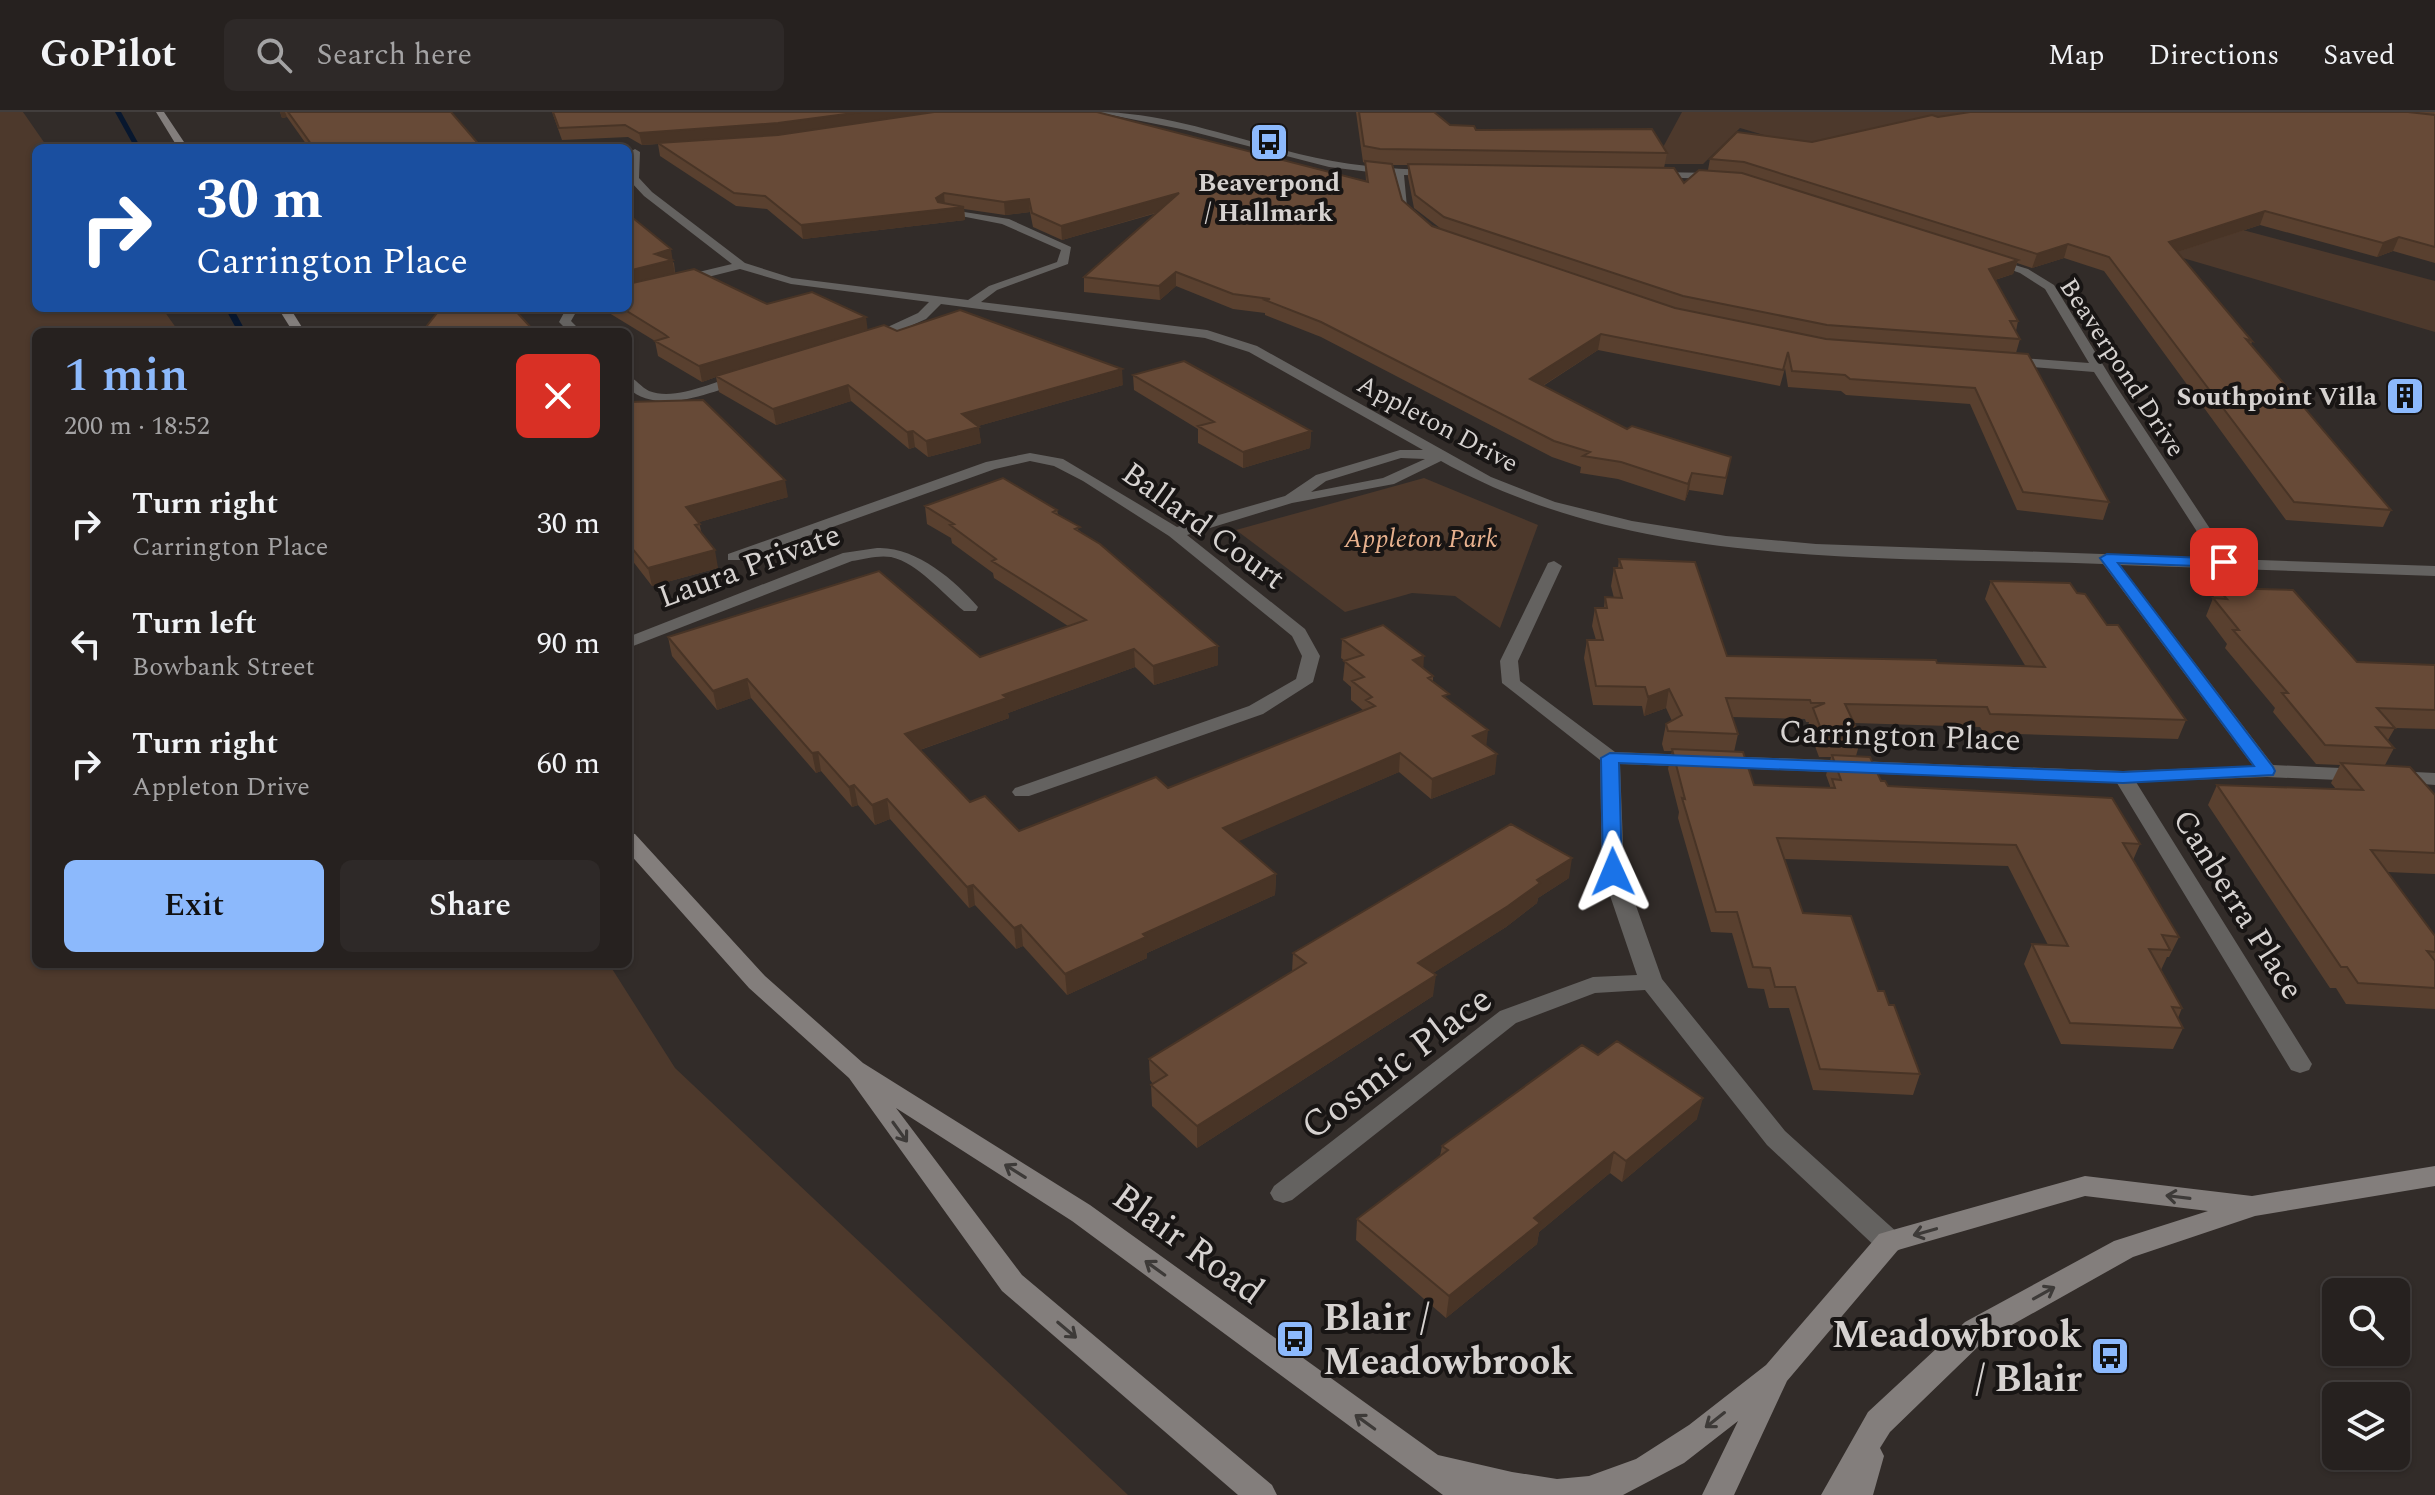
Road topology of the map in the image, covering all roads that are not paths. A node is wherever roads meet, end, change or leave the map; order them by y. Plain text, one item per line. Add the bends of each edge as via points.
1 (160, 112) edge
2 (1100, 112) edge
3 (180, 144) edge
4 (637, 151) edge
5 (1399, 172) junction
6 (1443, 173) edge
7 (1637, 175) edge
8 (1729, 178) edge
9 (945, 212) edge
10 (1424, 227) edge
11 (1980, 257) edge
12 (741, 265) junction
13 (632, 292) edge
14 (938, 300) junction
15 (970, 304) junction
16 (570, 312) edge
17 (572, 328) edge
18 (853, 345) edge
19 (1996, 360) edge
20 (2098, 368) junction
21 (762, 372) edge
22 (632, 384) edge
23 (1440, 455) junction
24 (1175, 533) junction
25 (734, 557) dead end
26 (2107, 558) junction
27 (2224, 562) junction
28 (1554, 566) dead end
29 (2435, 571) edge
30 (970, 607) dead end
31 (632, 641) edge
32 (1610, 758) junction
33 (2267, 771) junction
34 (2123, 777) junction
35 (2435, 779) edge
36 (1022, 792) dead end
37 (632, 844) edge
38 (1651, 982) junction
39 (2300, 1064) dead end
40 (854, 1069) junction
41 (2435, 1176) edge
42 (1283, 1193) dead end
43 (2255, 1206) junction
44 (1889, 1242) junction
45 (1777, 1372) junction
46 (1879, 1422) junction
47 (1427, 1468) junction
48 (1261, 1495) edge
49 (1468, 1495) edge
50 (1718, 1495) edge
51 (1837, 1495) edge
52 (1857, 1495) edge

1 - 3 main road
2 - 5 street via 1145,117 1329,164
4 - 12 street, Appleton Drive via 634,179
5 - 6 street
5 - 10 street via 1402,208
7 - 8 street
9 - 15 street via 1005,221 1067,249 1062,264 993,288
11 - 20 street, Beaverpond Drive via 2024,271 2050,287
12 - 13 street
12 - 14 street, Appleton Drive via 791,281
14 - 15 street, Appleton Drive
14 - 18 street via 922,316
15 - 23 street, Appleton Drive via 1207,334 1253,349
16 - 17 street via 565,322
19 - 20 street
20 - 27 street, Beaverpond Drive
21 - 22 street via 685,394 644,394
23 - 24 street via 1400,454 1376,461 1321,478 1290,499
23 - 26 street, Appleton Drive via 1550,505 1631,526 1726,541
24 - 25 street, Ballard Court via 1058,462 1030,457 991,465
24 - 36 street, Ballard Court via 1299,633 1311,656 1304,682 1256,710
26 - 27 street, Appleton Drive
26 - 33 street
27 - 29 street, Appleton Drive
28 - 32 street via 1509,661 1511,683
30 - 31 street, Laura Private via 906,557 891,552 849,556
32 - 34 street, Carrington Place
32 - 38 street via 1613,872
33 - 34 street, Carrington Place
33 - 35 street, Carrington Place
34 - 39 street, Canberra Place
37 - 40 main road, Blair Road via 757,982
38 - 42 street, Cosmic Place via 1593,985 1508,1017
38 - 44 street via 1776,1138
47 -> 40 main road, Blair Road via 1081,1213
40 -> 48 main road, Blair Road via 1012,1283
41 - 43 main road
43 -> 44 main road via 2085,1186
46 -> 43 main road via 1975,1331 2124,1249
44 - 45 main road
45 -> 47 main road via 1656,1465 1596,1490 1555,1493
45 - 50 main road
46 - 51 main road
46 - 52 main road
47 - 49 main road, Blair Road

